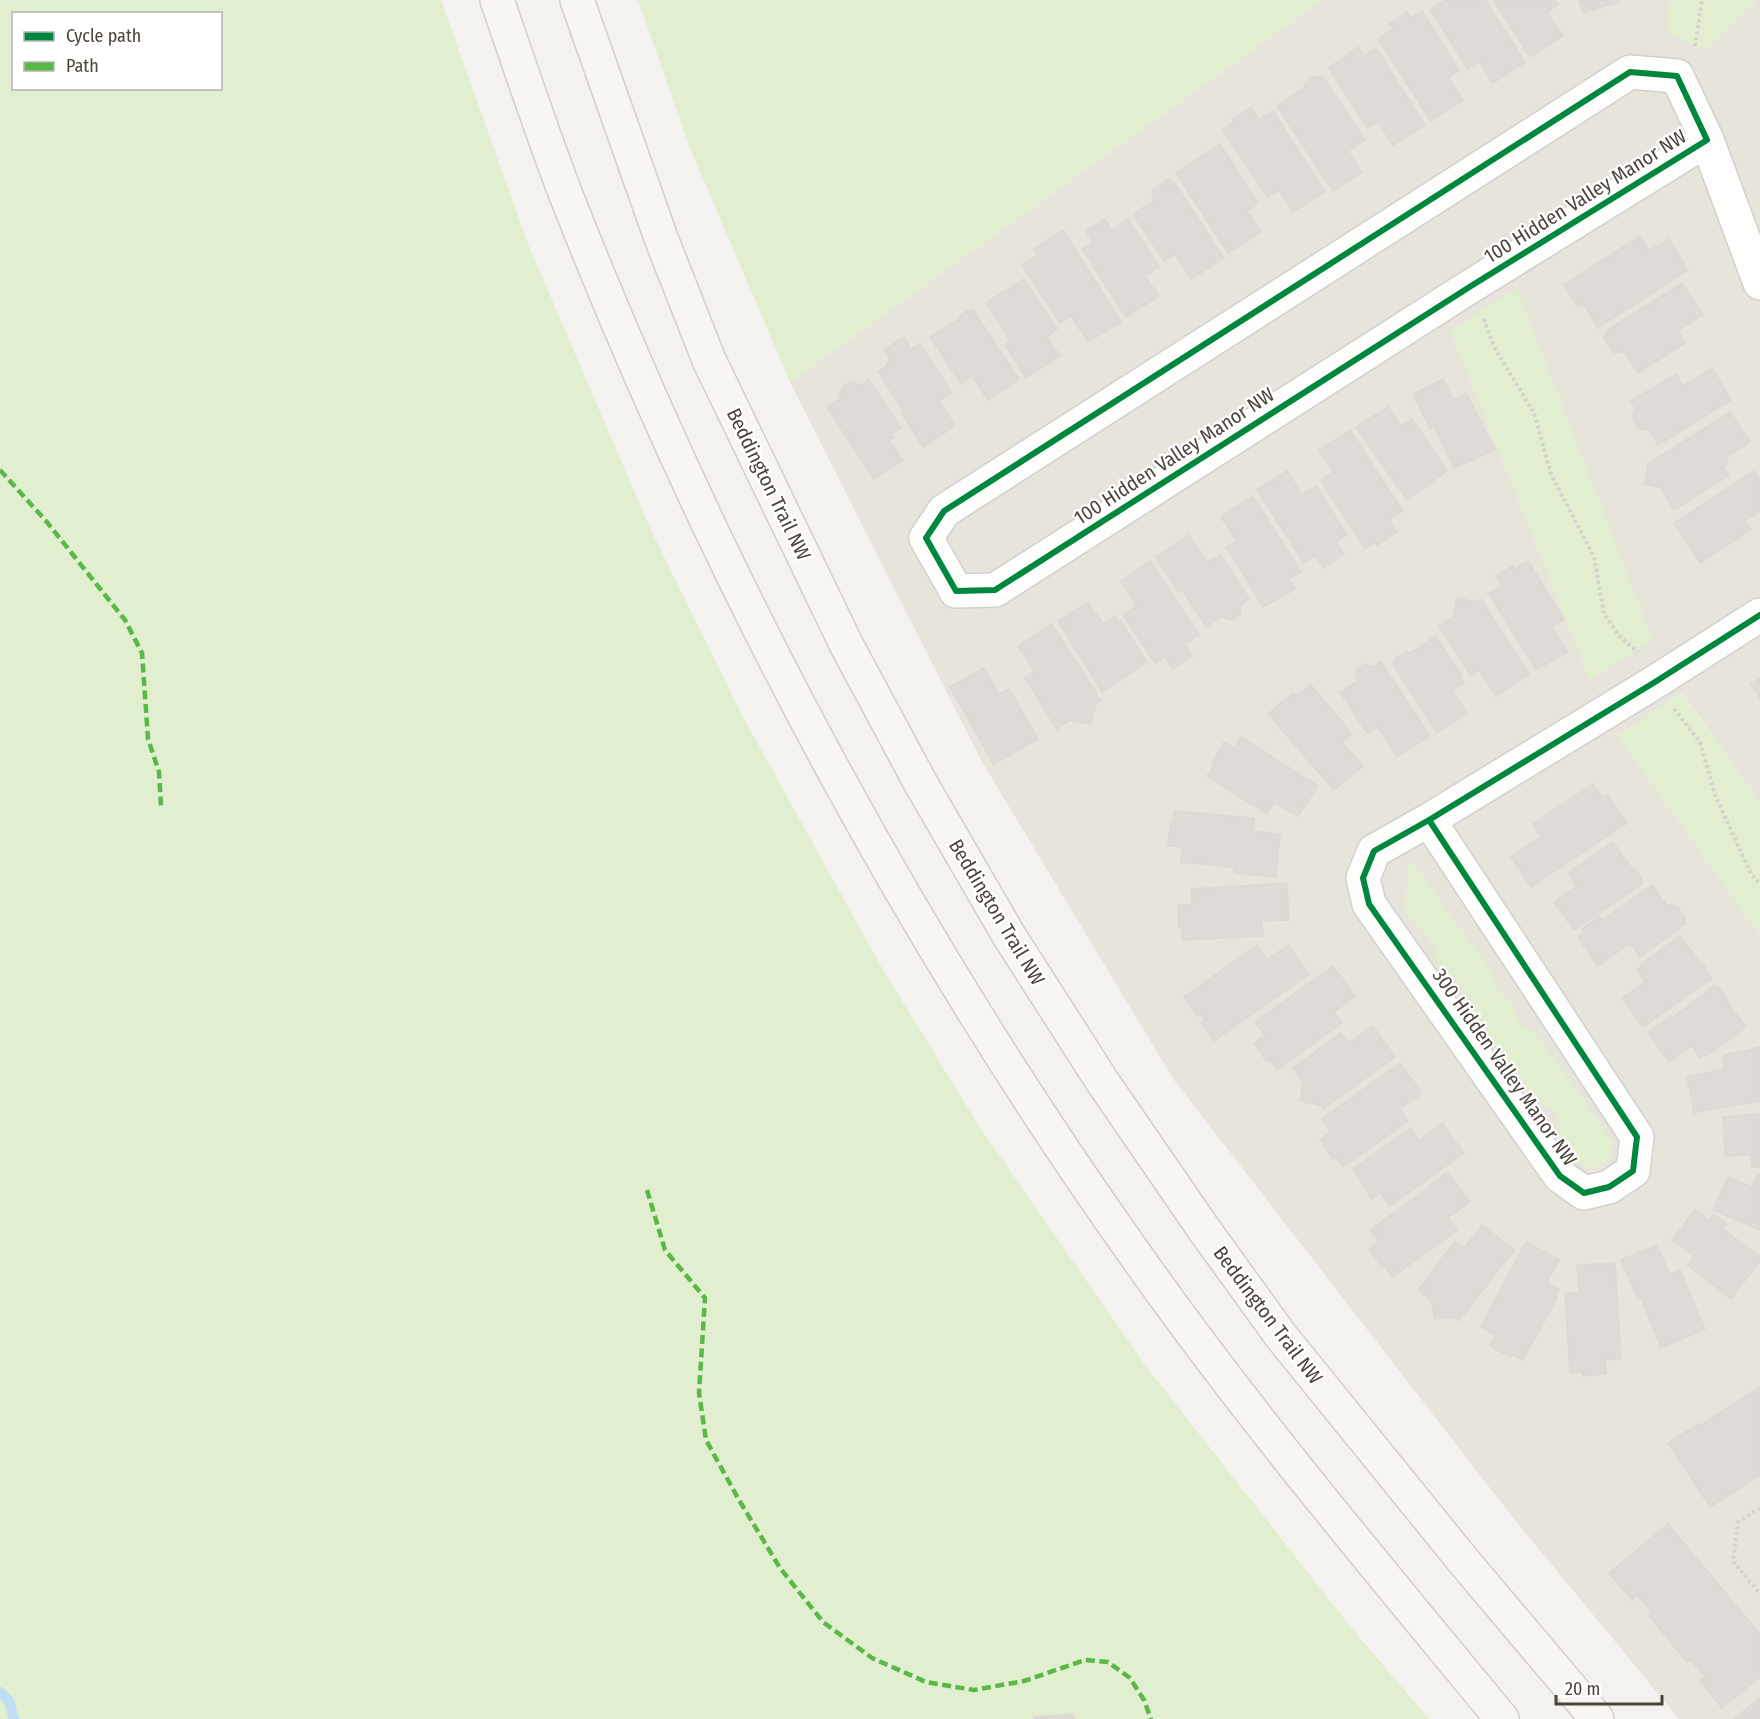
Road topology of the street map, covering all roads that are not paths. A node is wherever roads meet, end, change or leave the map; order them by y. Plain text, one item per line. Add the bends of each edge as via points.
1 (497, 0) edge
2 (577, 0) edge
3 (1707, 140) junction
4 (1760, 283) edge
5 (1760, 615) edge
6 (1429, 820) junction
7 (1502, 1719) edge
8 (1597, 1719) edge

1 - 7 main road via 563,187 695,496 774,657 918,922 995,1046 1135,1255 1270,1436
2 - 8 main road, Beddington Trail NW via 661,238 709,360 847,646 1008,934 1102,1081 1281,1336
3 - 3 street, 100 Hidden Valley Manor NW via 1677,76 1630,72 944,511 926,538 956,591 995,590
3 - 4 street, 100 Hidden Valley Manor NW
5 - 6 street, 300 Hidden Valley Manor NW
6 - 6 street, 300 Hidden Valley Manor NW via 1374,851 1363,878 1370,904 1560,1176 1584,1193 1609,1187 1633,1171 1637,1137

